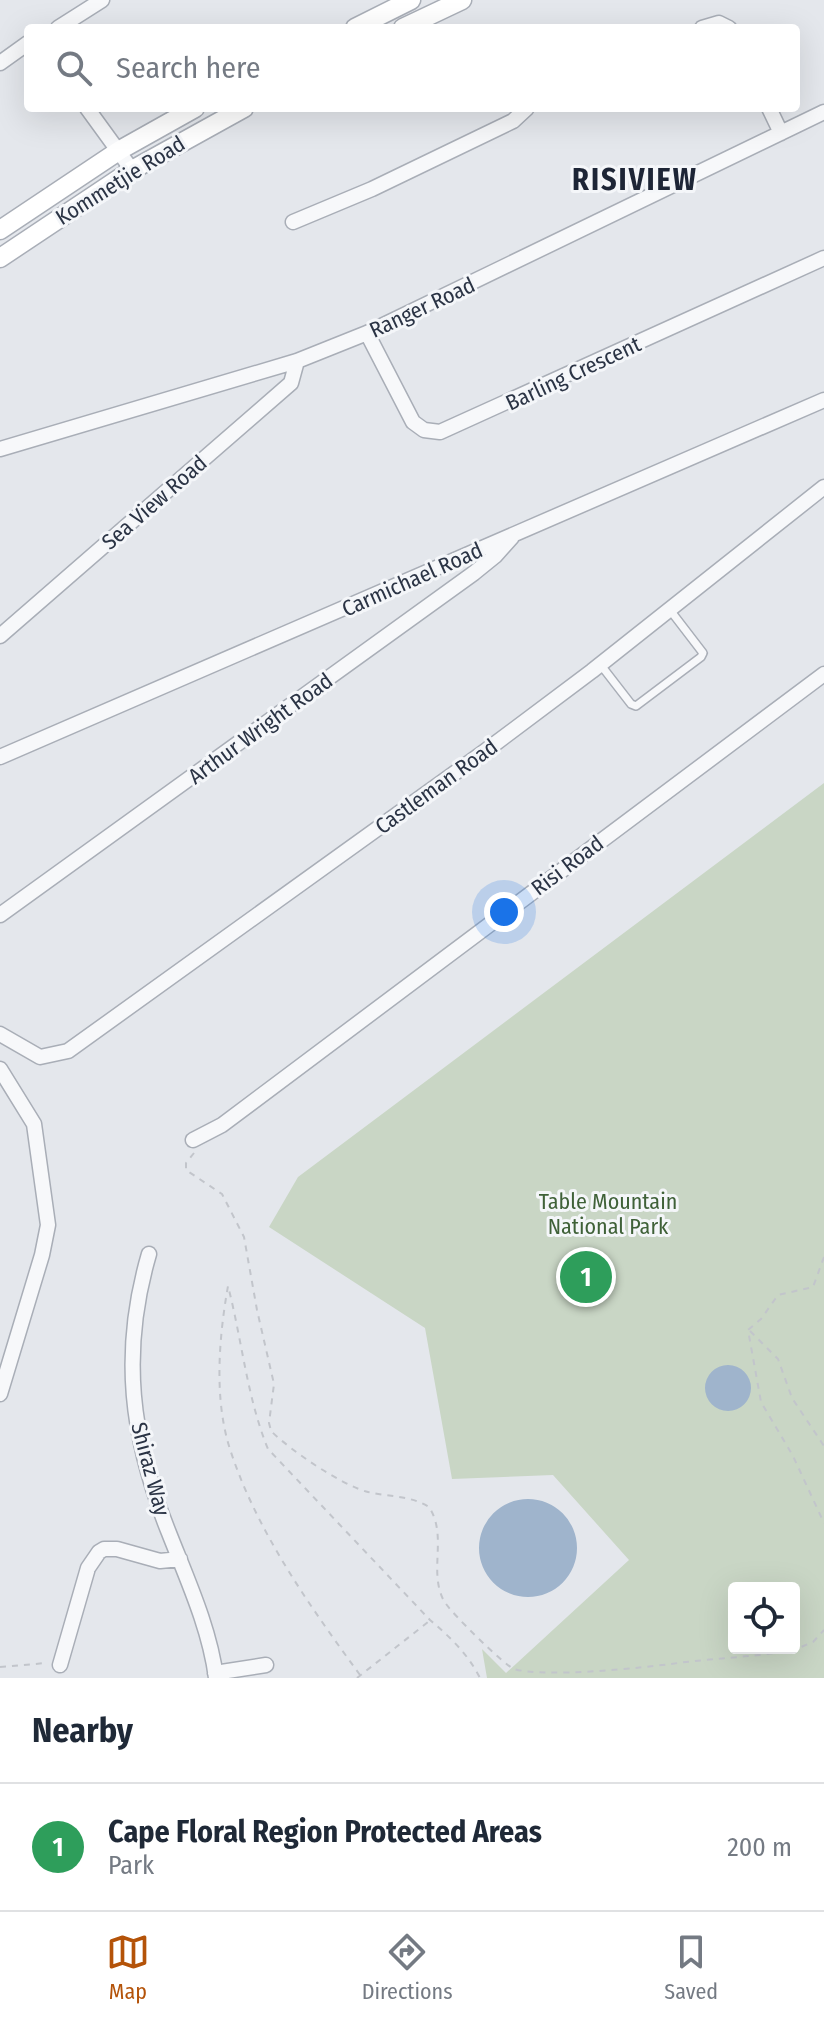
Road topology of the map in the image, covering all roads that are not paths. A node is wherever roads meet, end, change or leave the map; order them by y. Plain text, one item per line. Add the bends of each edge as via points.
1 (102, 0) edge
2 (411, 0) edge
3 (462, 0) edge
4 (64, 24) edge
5 (363, 24) edge
6 (411, 24) edge
7 (24, 46) edge
8 (0, 63) edge
9 (90, 112) edge
10 (188, 112) edge
11 (237, 112) edge
12 (523, 112) edge
13 (771, 112) edge
14 (824, 112) edge
15 (781, 133) junction
16 (120, 150) junction
17 (132, 170) junction
18 (293, 222) dead end
19 (0, 230) edge
20 (0, 258) edge
21 (824, 258) edge
22 (367, 333) junction
23 (297, 361) junction
24 (824, 400) edge
25 (0, 449) edge
26 (824, 487) edge
27 (514, 534) junction
28 (670, 610) junction
29 (2, 631) edge
30 (600, 664) junction
31 (824, 674) edge
32 (0, 757) edge
33 (0, 915) edge
34 (0, 1034) edge
35 (0, 1069) edge
36 (199, 1137) road end
37 (149, 1254) dead end
38 (0, 1394) edge
39 (180, 1559) junction
40 (60, 1665) road end
41 (266, 1665) dead end
42 (216, 1676) edge

1 - 4 street
2 - 5 main road
3 - 6 main road
7 - 8 street
9 - 16 street
10 - 16 main road, Kommetjie Road
11 - 17 main road, Kommetjie Road
12 - 18 street via 372,189
13 - 15 street
14 - 15 street, Ranger Road
15 - 22 street, Ranger Road
16 - 17 street
16 - 19 main road, Kommetjie Road
17 - 20 main road, Kommetjie Road
21 - 22 street, Barling Crescent via 440,432 413,422
22 - 23 street, Ranger Road
23 - 25 street, Ranger Road
23 - 29 street, Sea View Road via 291,383
24 - 27 street, Carmichael Road
26 - 28 street, Castleman Road
27 - 32 street, Carmichael Road
27 - 33 street, Arthur Wright Road via 474,573
28 - 30 street, Castleman Road
28 - 30 lane via 703,653 688,667 636,706
30 - 34 street, Castleman Road via 61,1054 33,1055
31 - 36 street, Risi Road
35 - 38 street via 34,1124 48,1217 42,1255
37 - 39 street, Shiraz Way via 134,1317 134,1399 139,1441
39 - 40 street via 160,1561 117,1549 99,1552 88,1568
39 - 42 street, Shiraz Way
41 - 42 street

